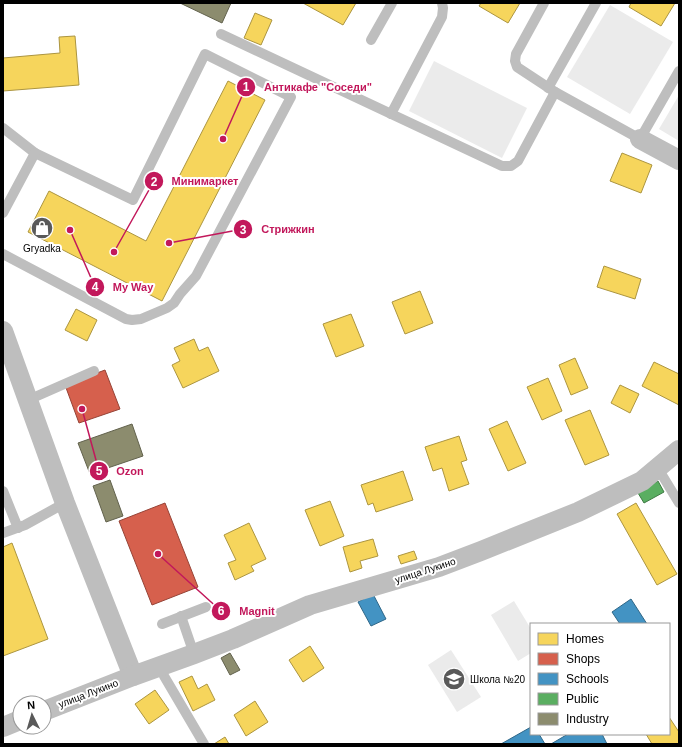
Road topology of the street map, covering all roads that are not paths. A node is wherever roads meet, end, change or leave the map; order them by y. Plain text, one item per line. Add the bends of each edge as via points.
1 (392, 3) edge
2 (442, 3) edge
3 (544, 3) edge
4 (596, 3) edge
5 (221, 34) dead end
6 (371, 40) dead end
7 (679, 71) edge
8 (552, 90) junction
9 (391, 114) junction
10 (3, 128) edge
11 (640, 139) junction
12 (35, 153) junction
13 (679, 160) edge
14 (3, 213) edge
15 (3, 254) edge
16 (3, 330) edge
17 (94, 371) dead end
18 (28, 400) junction
19 (679, 450) edge
20 (657, 468) junction
21 (3, 491) edge
22 (65, 503) junction
23 (679, 503) edge
24 (18, 528) junction
25 (3, 534) edge
26 (206, 607) dead end
27 (181, 616) junction
28 (162, 624) dead end
29 (194, 654) junction
30 (160, 666) junction
31 (133, 676) junction
32 (52, 708) edge
33 (204, 744) edge

1 - 6 lane
2 - 9 lane via 442,17
3 - 8 lane via 516,54 515,62 517,67
4 - 8 lane
5 - 9 lane
7 - 11 lane
8 - 9 lane via 518,161 511,166 502,166
8 - 11 lane
10 - 12 lane
11 - 13 street
12 - 14 lane
12 - 15 lane via 133,200 205,54 290,97 196,276 167,308 141,319 126,319
16 - 18 street
17 - 18 lane
18 - 22 street
19 - 20 street, улица Лукино
20 - 23 lane
20 - 29 street, улица Лукино via 642,480 585,508 481,551 439,567 310,605
21 - 24 lane
22 - 24 lane
22 - 31 street
24 - 25 lane
26 - 27 lane
27 - 28 lane
27 - 29 lane
29 - 30 street, улица Лукино
30 - 31 street, улица Лукино
30 - 33 lane
31 - 32 street, улица Лукино

